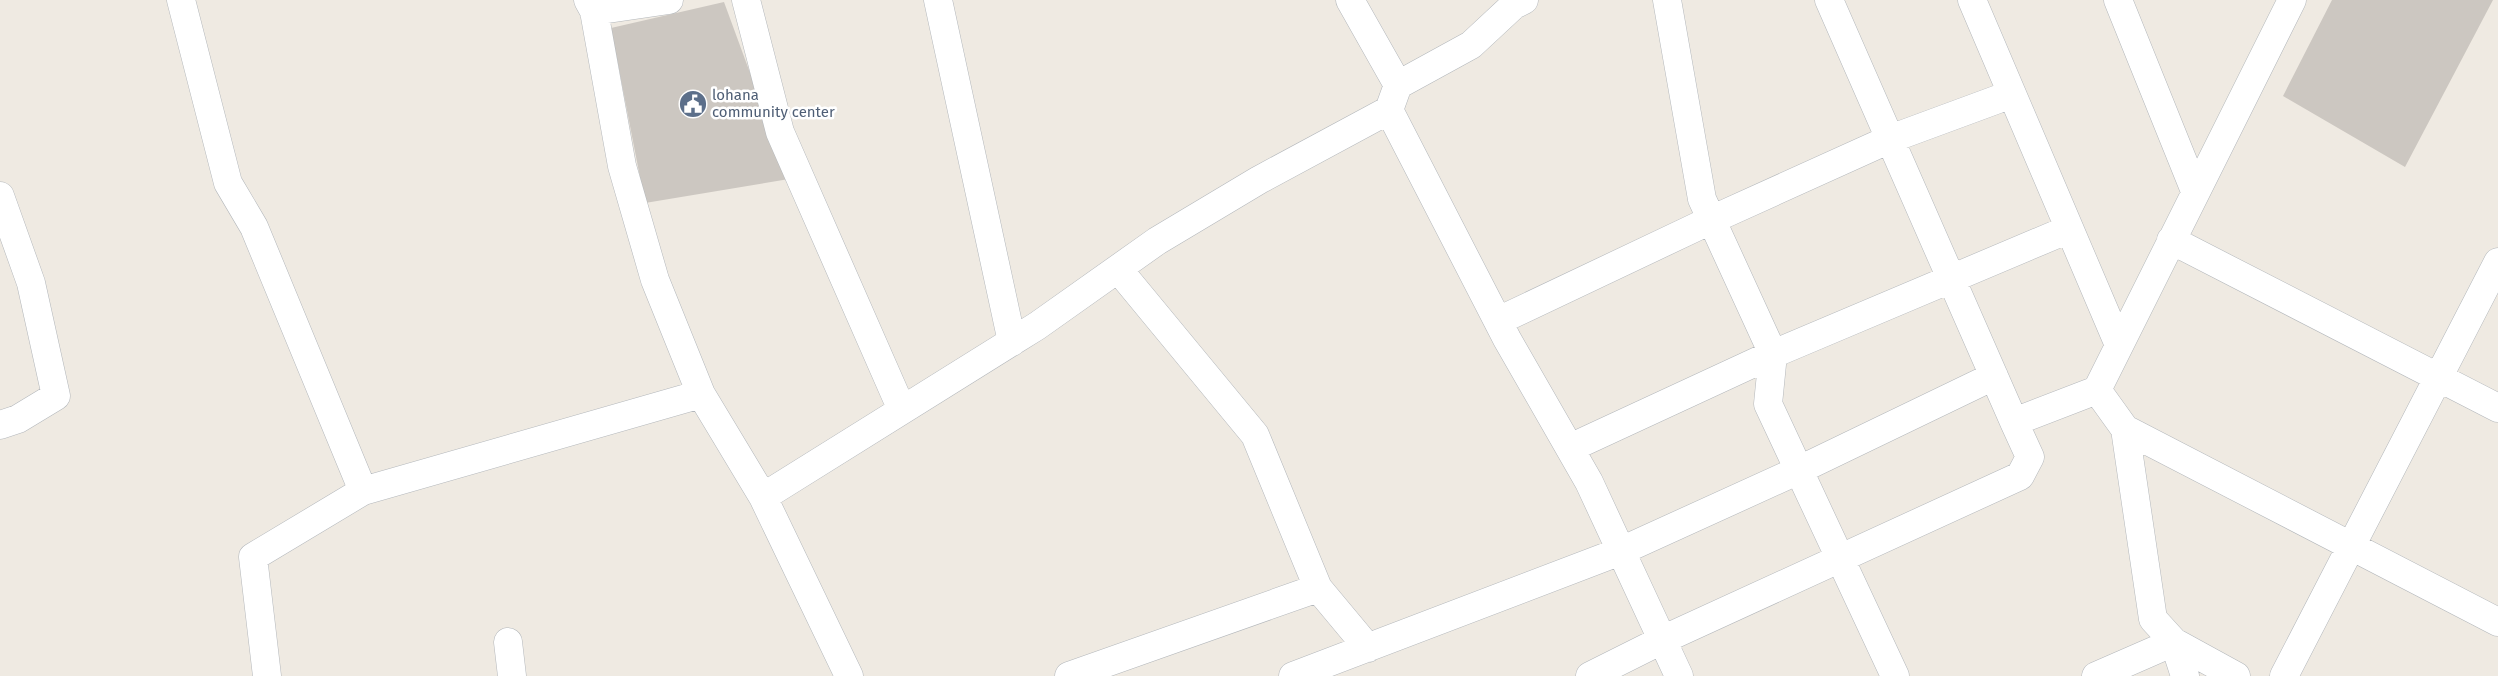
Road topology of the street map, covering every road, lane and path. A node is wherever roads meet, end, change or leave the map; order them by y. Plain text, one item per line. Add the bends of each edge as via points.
1 (181, 0) edge
2 (669, 0) edge
3 (746, 0) edge
4 (938, 0) edge
5 (1350, 0) edge
6 (1524, 0) edge
7 (1667, 0) edge
8 (1829, 0) edge
9 (1972, 0) edge
10 (2118, 0) edge
11 (2292, 0) edge
12 (591, 6) edge
13 (2012, 94) junction
14 (1394, 97) junction
15 (1890, 139) junction
16 (2195, 191) junction
17 (0, 196) edge
18 (1711, 220) junction
19 (2069, 228) junction
20 (2171, 240) junction
21 (2498, 262) edge
22 (1118, 269) junction
23 (1951, 278) junction
24 (1498, 320) junction
25 (1012, 342) junction
26 (2119, 346) junction
27 (1773, 354) junction
28 (1994, 376) junction
29 (2438, 377) junction
30 (2097, 390) junction
31 (701, 394) junction
32 (2498, 408) edge
33 (902, 410) junction
34 (2014, 422) junction
35 (0, 425) edge
36 (2125, 429) junction
37 (1570, 448) junction
38 (1799, 470) junction
39 (363, 491) junction
40 (763, 497) junction
41 (2351, 546) junction
42 (1620, 551) junction
43 (1840, 558) junction
44 (1318, 588) junction
45 (2498, 622) edge
46 (1662, 640) junction
47 (508, 642) dead end
48 (2174, 642) junction
49 (1368, 648) junction
50 (267, 676) edge
51 (512, 676) edge
52 (850, 676) edge
53 (1069, 676) edge
54 (1294, 676) edge
55 (1590, 676) edge
56 (1679, 676) edge
57 (1895, 676) edge
58 (2096, 676) edge
59 (2185, 676) edge
60 (2236, 676) edge
61 (2284, 676) edge

1 - 39 street via 228,183 254,227
2 - 12 street
3 - 33 street via 780,132
4 - 25 street
5 - 14 street
6 - 14 street via 1514,5 1471,45
7 - 18 street via 1702,199
8 - 15 street
9 - 13 street
10 - 16 street
11 - 16 street
12 - 31 street via 622,166 655,280
13 - 15 street
13 - 19 street
14 - 22 street via 1157,241
14 - 24 street
15 - 18 street
15 - 23 street
16 - 20 street
17 - 35 street via 31,283 56,396 18,419
18 - 24 street
18 - 27 street
19 - 23 street
19 - 26 street
20 - 26 street
20 - 29 street
21 - 29 street
22 - 25 street
22 - 44 street via 1255,435
23 - 27 street
23 - 28 street
24 - 37 street
25 - 33 street
26 - 30 street
27 - 37 street
27 - 38 street via 1768,404
28 - 34 street
28 - 38 street
29 - 32 street
29 - 41 street
30 - 34 street
30 - 36 street
31 - 39 street
31 - 40 street
33 - 40 street
34 - 43 street via 2030,457 2020,476
36 - 41 street
36 - 48 street via 2153,619
37 - 42 street
38 - 42 street
38 - 43 street
39 - 50 street via 253,557
40 - 52 street
41 - 45 street
41 - 61 street
42 - 46 street
42 - 49 street
43 - 46 street
43 - 57 street
44 - 49 street
44 - 53 street
46 - 55 street
46 - 56 street
47 - 51 street
48 - 58 street
48 - 59 street
48 - 60 street
49 - 54 street

